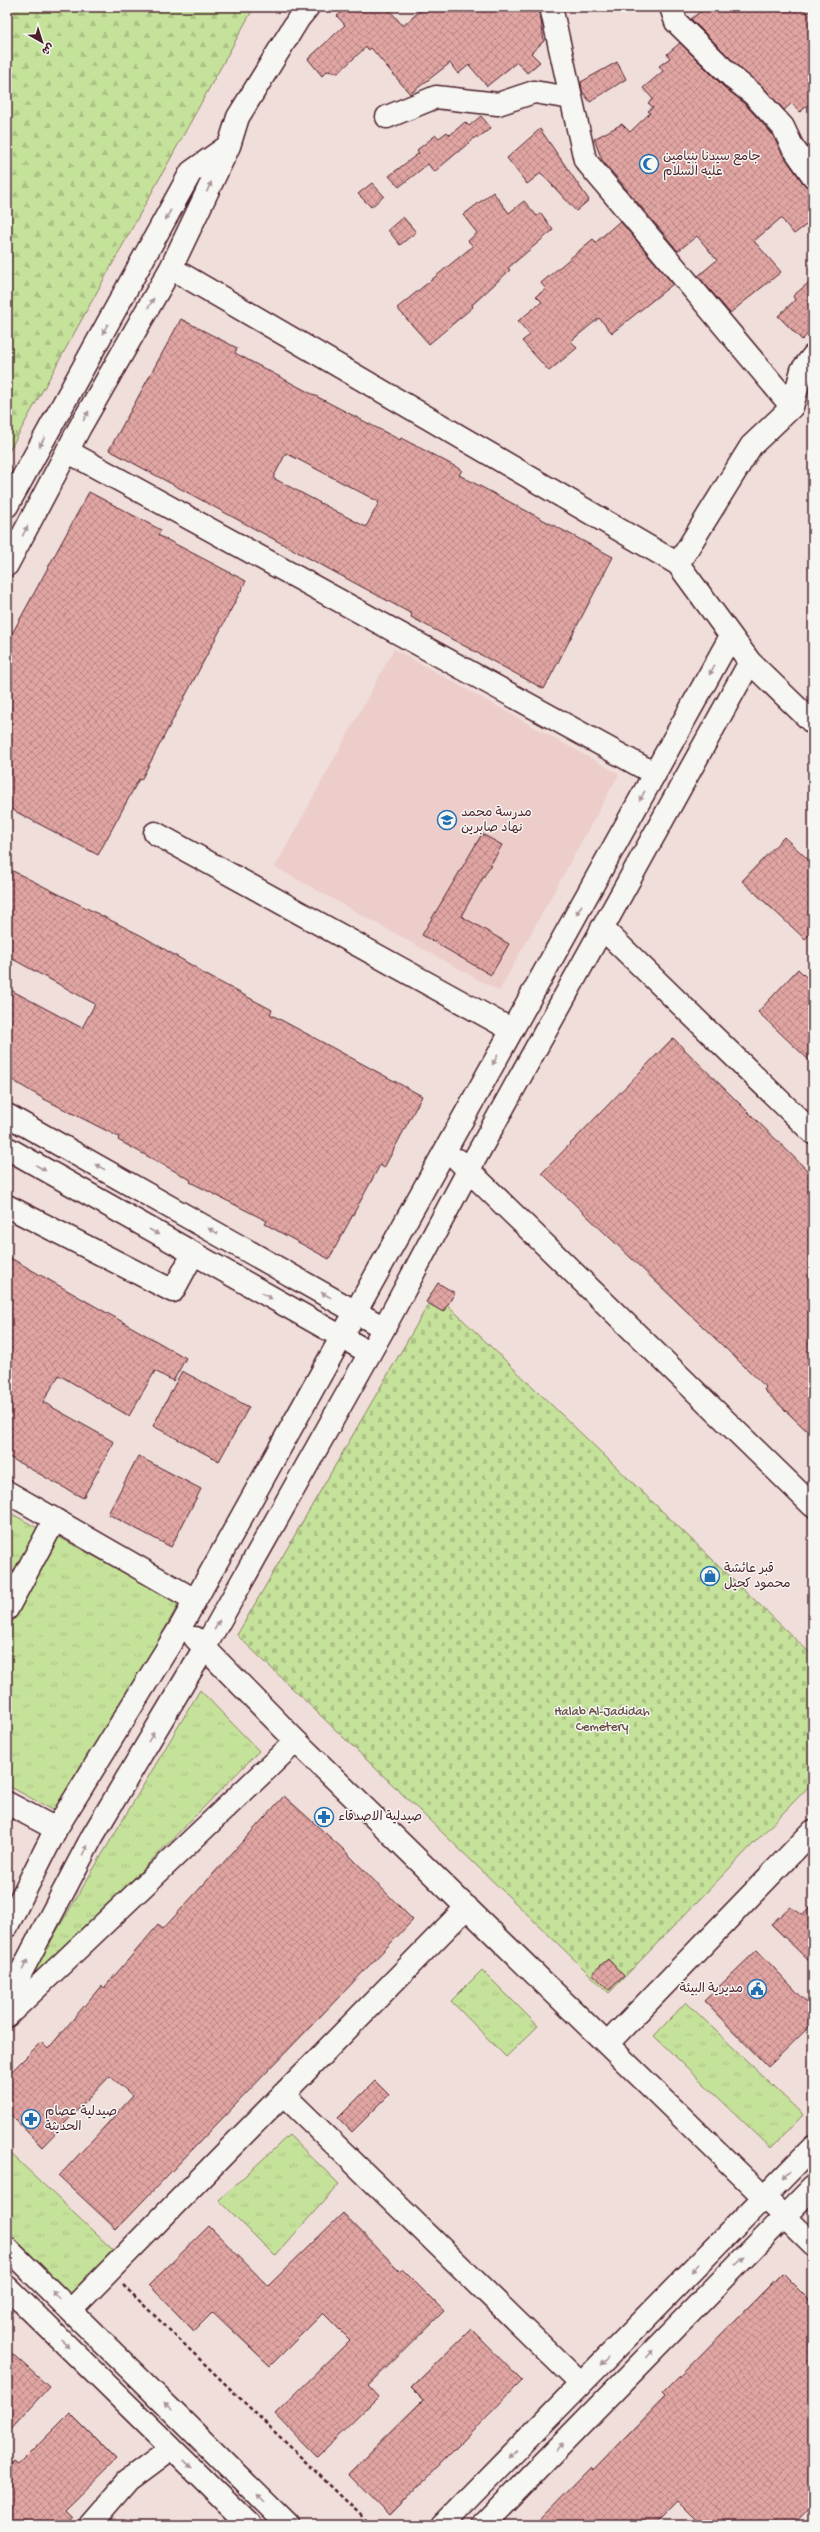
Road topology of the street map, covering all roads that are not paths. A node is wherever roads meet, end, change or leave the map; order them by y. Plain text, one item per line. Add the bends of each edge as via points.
1 (308, 7) edge
2 (551, 7) edge
3 (671, 7) edge
4 (571, 98) junction
5 (387, 117) dead end
6 (229, 146) junction
7 (813, 176) edge
8 (171, 268) junction
9 (809, 368) edge
10 (792, 407) junction
11 (67, 451) junction
12 (7, 506) edge
13 (678, 564) junction
14 (7, 566) edge
15 (731, 636) junction
16 (750, 662) junction
17 (813, 723) edge
18 (654, 774) junction
19 (155, 834) dead end
20 (602, 928) junction
21 (512, 1030) junction
22 (7, 1115) edge
23 (813, 1133) edge
24 (447, 1147) junction
25 (7, 1148) edge
26 (468, 1171) junction
27 (7, 1206) edge
28 (193, 1254) junction
29 (354, 1311) junction
30 (384, 1328) junction
31 (340, 1336) junction
32 (370, 1353) junction
33 (7, 1492) edge
34 (813, 1506) edge
35 (55, 1519) junction
36 (195, 1600) junction
37 (7, 1609) edge
38 (181, 1626) junction
39 (205, 1646) junction
40 (296, 1740) junction
41 (7, 1803) edge
42 (56, 1829) junction
43 (813, 1831) edge
44 (467, 1907) junction
45 (7, 1926) edge
46 (7, 1999) edge
47 (7, 2016) edge
48 (607, 2044) junction
49 (283, 2094) junction
50 (813, 2147) edge
51 (813, 2187) edge
52 (764, 2197) junction
53 (784, 2216) junction
54 (813, 2245) edge
55 (7, 2248) edge
56 (7, 2287) edge
57 (71, 2310) junction
58 (581, 2384) junction
59 (171, 2449) junction
60 (90, 2525) edge
61 (250, 2525) edge
62 (288, 2525) edge
63 (443, 2525) edge
64 (483, 2525) edge

1 - 6 street via 238,117
2 - 4 street
3 - 7 street via 676,22 753,94 783,127 792,146
4 - 5 street via 534,92 498,104 436,97
4 - 10 street via 585,160
8 -> 6 street
6 -> 12 street via 191,172
11 -> 8 street
8 - 13 street
9 - 10 street
10 - 13 street via 751,446
14 -> 11 street
11 - 18 street
13 - 15 street
15 - 16 street
15 -> 18 street
16 - 17 street
16 - 20 street
18 -> 21 street
19 - 21 street
20 - 23 street
20 - 26 street
21 -> 24 street
29 -> 22 street
24 - 26 street
24 - 29 street
25 -> 28 street
26 - 30 street
26 - 34 street
27 - 28 street via 173,1291
28 -> 31 street
29 - 30 street
29 - 31 street
30 - 32 street
31 - 32 street
31 - 36 street
39 -> 32 street
33 - 35 street
35 - 36 street
35 - 37 street
36 - 38 street
38 - 39 street
38 - 42 street
39 - 40 street
46 -> 39 street via 92,1837
40 - 44 street
40 - 47 street
41 - 42 street
42 - 45 street
43 - 48 street
44 - 48 street
44 - 49 street
48 - 52 street
49 - 57 street
49 - 58 street
50 -> 52 street
51 - 53 street
52 - 53 street
52 -> 58 street
53 - 54 street
64 -> 53 street
57 -> 55 street
56 -> 59 street
62 -> 57 street
58 -> 63 street
59 - 60 street via 128,2481
59 -> 61 street

